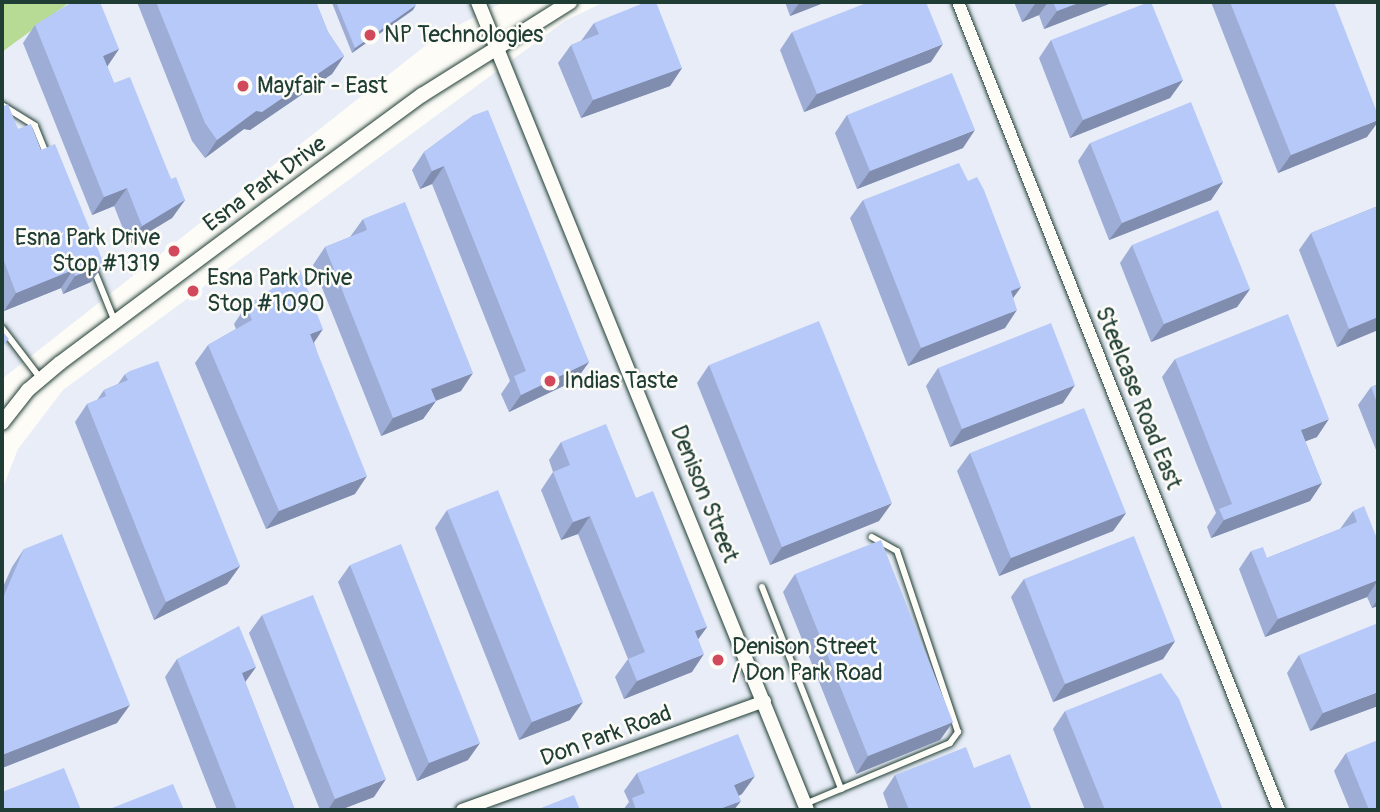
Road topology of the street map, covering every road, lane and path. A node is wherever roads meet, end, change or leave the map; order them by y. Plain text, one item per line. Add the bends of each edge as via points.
1 (478, 2) edge
2 (570, 2) edge
3 (958, 2) edge
4 (495, 47) junction
5 (2, 105) edge
6 (50, 162) edge
7 (90, 260) edge
8 (116, 324) junction
9 (2, 328) edge
10 (41, 380) junction
11 (2, 423) edge
12 (872, 537) dead end
13 (762, 587) dead end
14 (765, 701) junction
15 (841, 789) junction
16 (806, 807) edge
17 (461, 810) edge
18 (1279, 810) edge

1 - 4 street, Denison Street
2 - 4 street, Esna Park Drive
3 - 18 street, Steelcase Road East
4 - 8 street, Esna Park Drive via 422,95
4 - 14 street, Denison Street
5 - 6 lane via 35,126
7 - 8 lane
8 - 10 street, Esna Park Drive
9 - 10 lane
10 - 11 street, Esna Park Drive
12 - 15 lane via 897,551 958,732 950,743
13 - 15 lane
14 - 16 street, Denison Street
14 - 17 street, Don Park Road
15 - 16 lane

